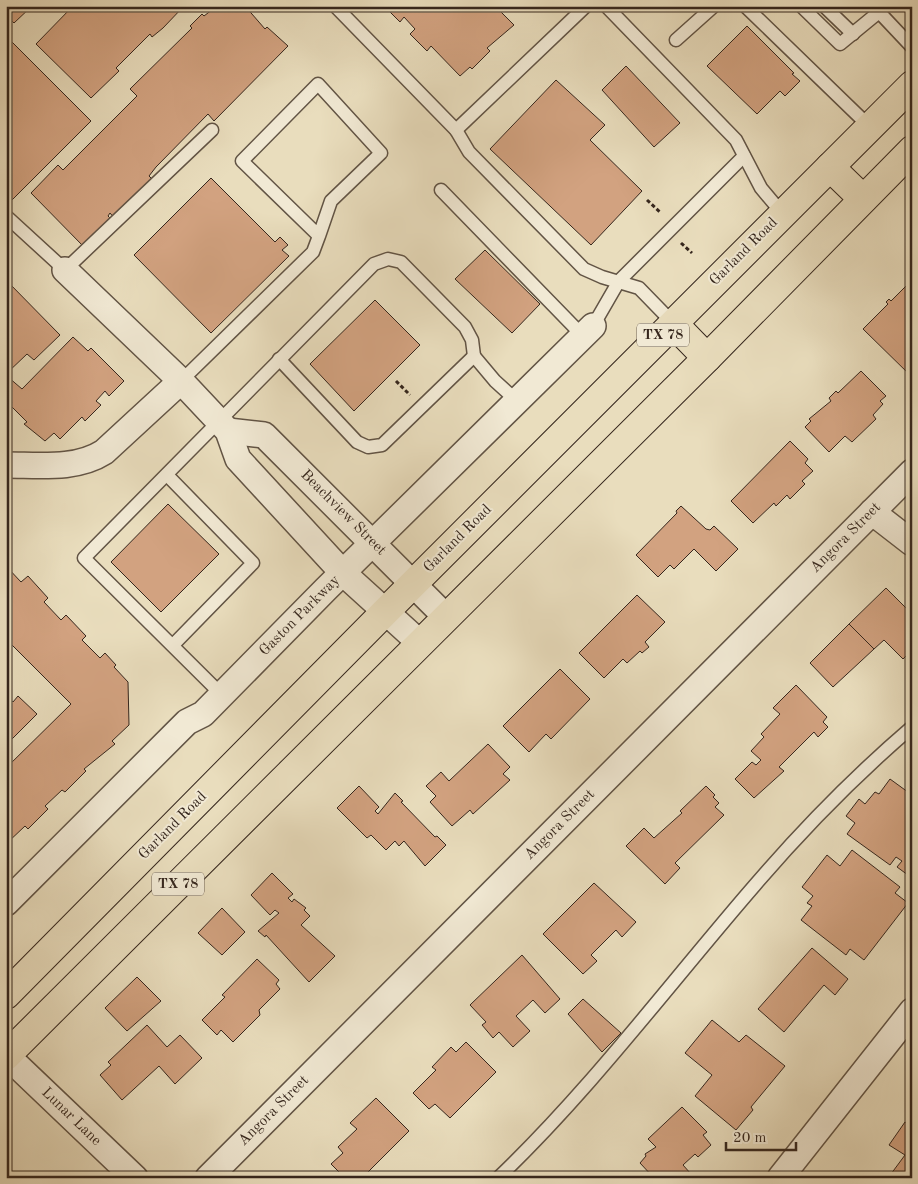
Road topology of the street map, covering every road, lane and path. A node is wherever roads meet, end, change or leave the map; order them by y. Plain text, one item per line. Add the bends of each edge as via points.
1 (336, 6) edge
2 (586, 6) edge
3 (606, 6) edge
4 (714, 6) edge
5 (745, 6) edge
6 (801, 6) edge
7 (824, 6) edge
8 (882, 9) edge
9 (852, 34) junction
10 (676, 40) dead end
11 (912, 46) edge
12 (912, 85) edge
13 (870, 127) junction
14 (212, 130) dead end
15 (456, 130) junction
16 (912, 150) edge
17 (744, 156) junction
18 (830, 167) junction
19 (441, 190) dead end
20 (863, 199) junction
21 (782, 213) junction
22 (6, 216) edge
23 (319, 236) junction
24 (65, 270) junction
25 (620, 281) junction
26 (674, 324) junction
27 (588, 331) junction
28 (474, 356) junction
29 (707, 358) junction
30 (279, 359) junction
31 (181, 381) junction
32 (517, 401) junction
33 (224, 426) junction
34 (6, 466) edge
35 (912, 472) edge
36 (167, 475) junction
37 (872, 512) junction
38 (373, 543) junction
39 (912, 543) edge
40 (342, 573) junction
41 (413, 583) junction
42 (385, 612) junction
43 (446, 617) junction
44 (174, 644) junction
45 (420, 644) junction
46 (222, 695) junction
47 (912, 727) edge
48 (6, 903) edge
49 (6, 995) edge
50 (912, 1011) edge
51 (6, 1056) edge
52 (135, 1178) edge
53 (208, 1178) edge
54 (498, 1178) edge
55 (780, 1178) edge

1 - 15 lane
2 - 15 lane
3 - 17 lane via 736,140
4 - 10 lane
5 - 13 lane
6 - 9 lane via 840,44
7 - 9 lane
8 - 9 lane
8 - 11 lane
12 - 13 main road, Garland Road / TX 78
13 - 18 main road, Garland Road / TX 78
14 - 24 lane
15 - 25 lane via 469,152 584,269
16 - 20 main road, TX 78
17 - 21 lane via 760,188
17 - 25 lane
18 - 20 main road
18 - 21 main road, Garland Road / TX 78
19 - 27 lane
20 - 29 main road, TX 78
21 - 26 main road, Garland Road / TX 78
22 - 24 lane
23 - 23 lane via 242,162 318,84 381,153 332,201
23 - 31 lane via 313,252
24 - 31 street
25 - 26 lane via 639,288
25 - 27 lane
26 - 29 main road
26 - 41 main road, Garland Road / TX 78
27 - 32 street, Gaston Parkway
28 - 30 lane via 382,445 368,447 357,442
28 - 30 lane via 472,340 465,327 401,262 388,259 374,264
28 - 32 lane
29 - 43 main road, TX 78
30 - 33 lane
31 - 33 street
31 - 34 street via 104,452 91,460 72,464
32 - 38 street, Gaston Parkway
33 - 36 lane
33 - 38 street, Beachview Street via 264,435
33 - 40 street via 238,459
35 - 37 street, Angora Street
36 - 44 lane via 253,563
36 - 44 lane via 84,558
37 - 39 street
37 - 53 street, Angora Street
38 - 40 street, Gaston Parkway
38 - 41 street, Beachview Street
40 - 42 street
40 - 46 street, Gaston Parkway
41 - 42 main road, Garland Road / TX 78
41 - 43 street, Beachview Street
42 - 45 street
42 - 49 main road, Garland Road / TX 78
43 - 45 main road, TX 78
44 - 46 lane
45 - 51 main road, TX 78
46 - 48 street, Gaston Parkway via 203,714 188,722
47 - 54 lane via 855,779 756,883 599,1071
50 - 55 street
51 - 52 street, Lunar Lane

